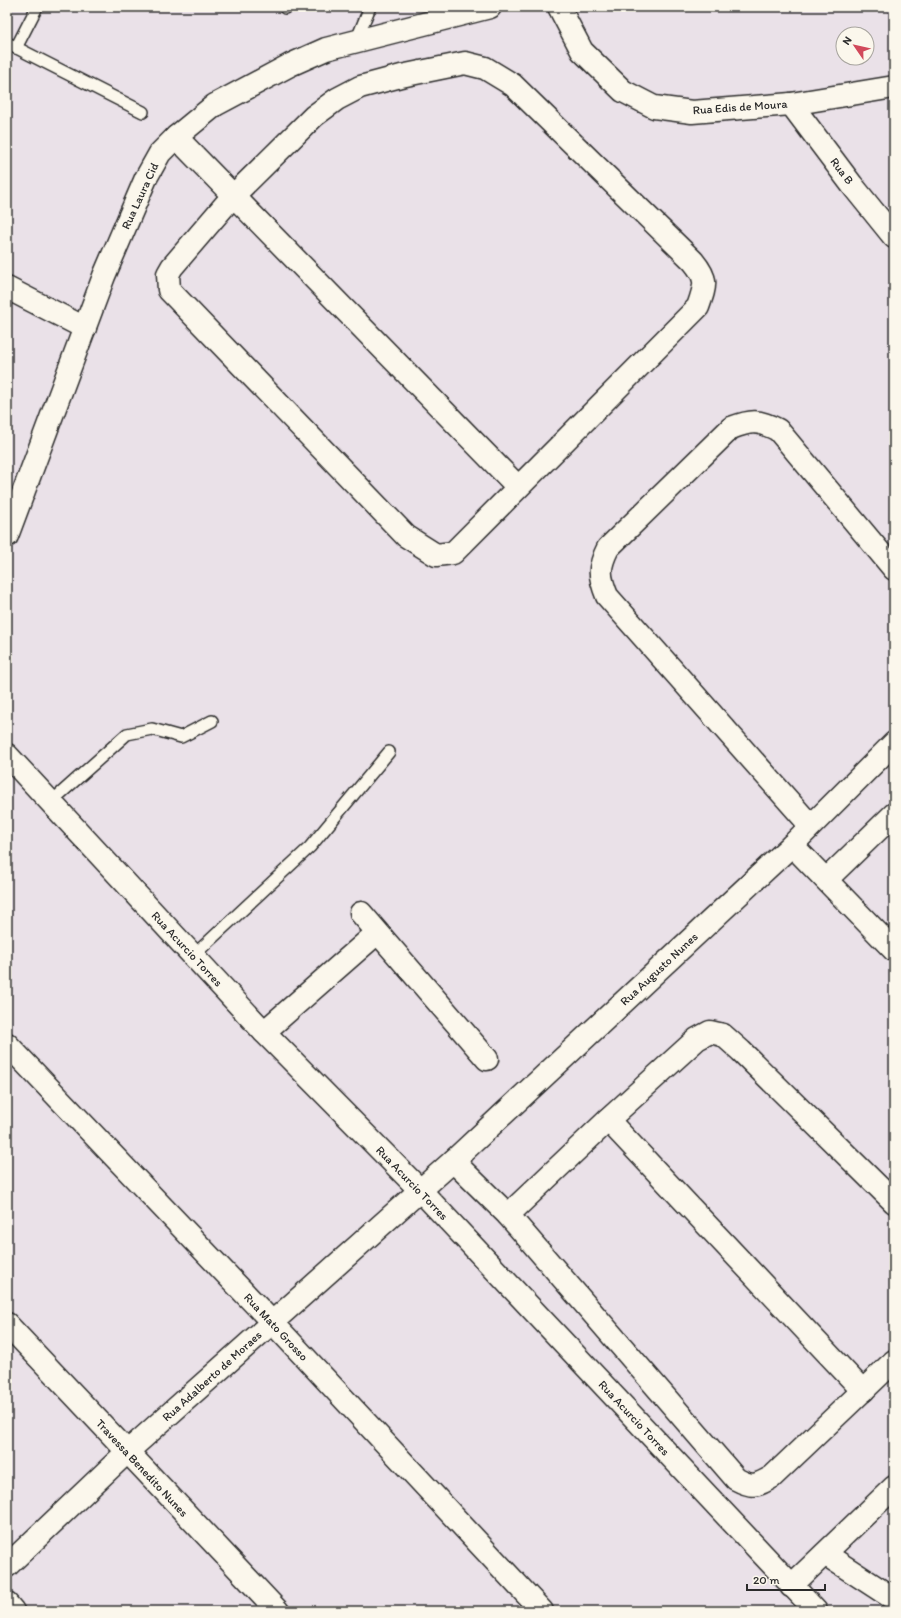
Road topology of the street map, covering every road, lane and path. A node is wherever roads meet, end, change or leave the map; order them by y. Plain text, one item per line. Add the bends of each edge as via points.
1 (37, 7) edge
2 (370, 7) edge
3 (490, 7) edge
4 (559, 7) edge
5 (356, 41) junction
6 (12, 46) edge
7 (894, 87) edge
8 (791, 104) junction
9 (143, 112) dead end
10 (176, 137) junction
11 (232, 197) junction
12 (894, 237) edge
13 (7, 288) edge
14 (85, 328) junction
15 (518, 487) junction
16 (7, 536) edge
17 (894, 569) edge
18 (212, 721) dead end
19 (894, 743) edge
20 (389, 752) dead end
21 (7, 755) edge
22 (51, 802) junction
23 (894, 814) edge
24 (810, 825) junction
25 (792, 845) junction
26 (827, 879) junction
27 (361, 913) dead end
28 (377, 933) junction
29 (894, 950) edge
30 (194, 955) junction
31 (264, 1032) junction
32 (7, 1044) edge
33 (486, 1060) dead end
34 (608, 1120) junction
35 (453, 1161) junction
36 (420, 1190) junction
37 (894, 1202) edge
38 (508, 1216) junction
39 (272, 1322) junction
40 (7, 1324) edge
41 (894, 1361) edge
42 (863, 1390) junction
43 (127, 1452) junction
44 (894, 1487) edge
45 (825, 1554) junction
46 (7, 1566) edge
47 (791, 1586) junction
48 (894, 1599) edge
49 (7, 1604) edge
50 (13, 1611) edge
51 (278, 1611) edge
52 (542, 1611) edge
53 (816, 1611) edge

1 - 6 lane
2 - 5 lane
3 - 5 street, Rua Laura Cid
4 - 8 street, Rua Edis de Moura via 582,51 623,91 654,107 692,112
5 - 10 street, Rua Laura Cid via 326,49 290,65 222,102
6 - 9 lane
7 - 8 street, Rua Edis de Moura
8 - 12 street, Rua B
10 - 11 street
10 - 14 street, Rua Laura Cid via 160,153 146,178
11 - 15 street
11 - 15 street via 172,267 168,274 169,290 406,536 436,555 453,553
11 - 15 street via 314,116 337,99 360,87 465,63 484,68 513,85 692,260 704,274 704,291 698,307
13 - 14 street
14 - 16 street, Rua Laura Cid
17 - 24 street via 778,430 762,423 748,421 731,428 608,548 601,563 601,579 607,596
18 - 22 lane via 181,737 152,729 127,734
19 - 24 street, Rua Augusto Nunes
20 - 30 lane via 310,847
21 - 22 street, Rua Acurcio Torres
22 - 30 street, Rua Acurcio Torres
23 - 26 street
24 - 25 street, Rua Augusto Nunes
25 - 26 street
25 - 35 street, Rua Augusto Nunes
26 - 29 street
27 - 28 street
28 - 31 street
28 - 33 street
30 - 31 street, Rua Acurcio Torres
31 - 36 street, Rua Acurcio Torres
32 - 39 street, Rua Mato Grosso
34 - 37 street via 697,1039 710,1032 723,1035
34 - 38 street
34 - 42 street
35 - 36 street, Rua Augusto Nunes
35 - 38 street
36 - 39 street, Rua Adalberto de Moraes
36 - 47 street, Rua Acurcio Torres
38 - 42 street via 736,1479 748,1486 758,1485 772,1477
39 - 43 street, Rua Adalberto de Moraes
39 - 52 street, Rua Mato Grosso
40 - 43 street, Travessa Benedito Nunes
41 - 42 street
43 - 46 street, Rua Adalberto de Moraes
43 - 51 street, Travessa Benedito Nunes
44 - 45 street
45 - 47 street
45 - 48 street
47 - 53 street, Rua Acurcio Torres
49 - 50 street

